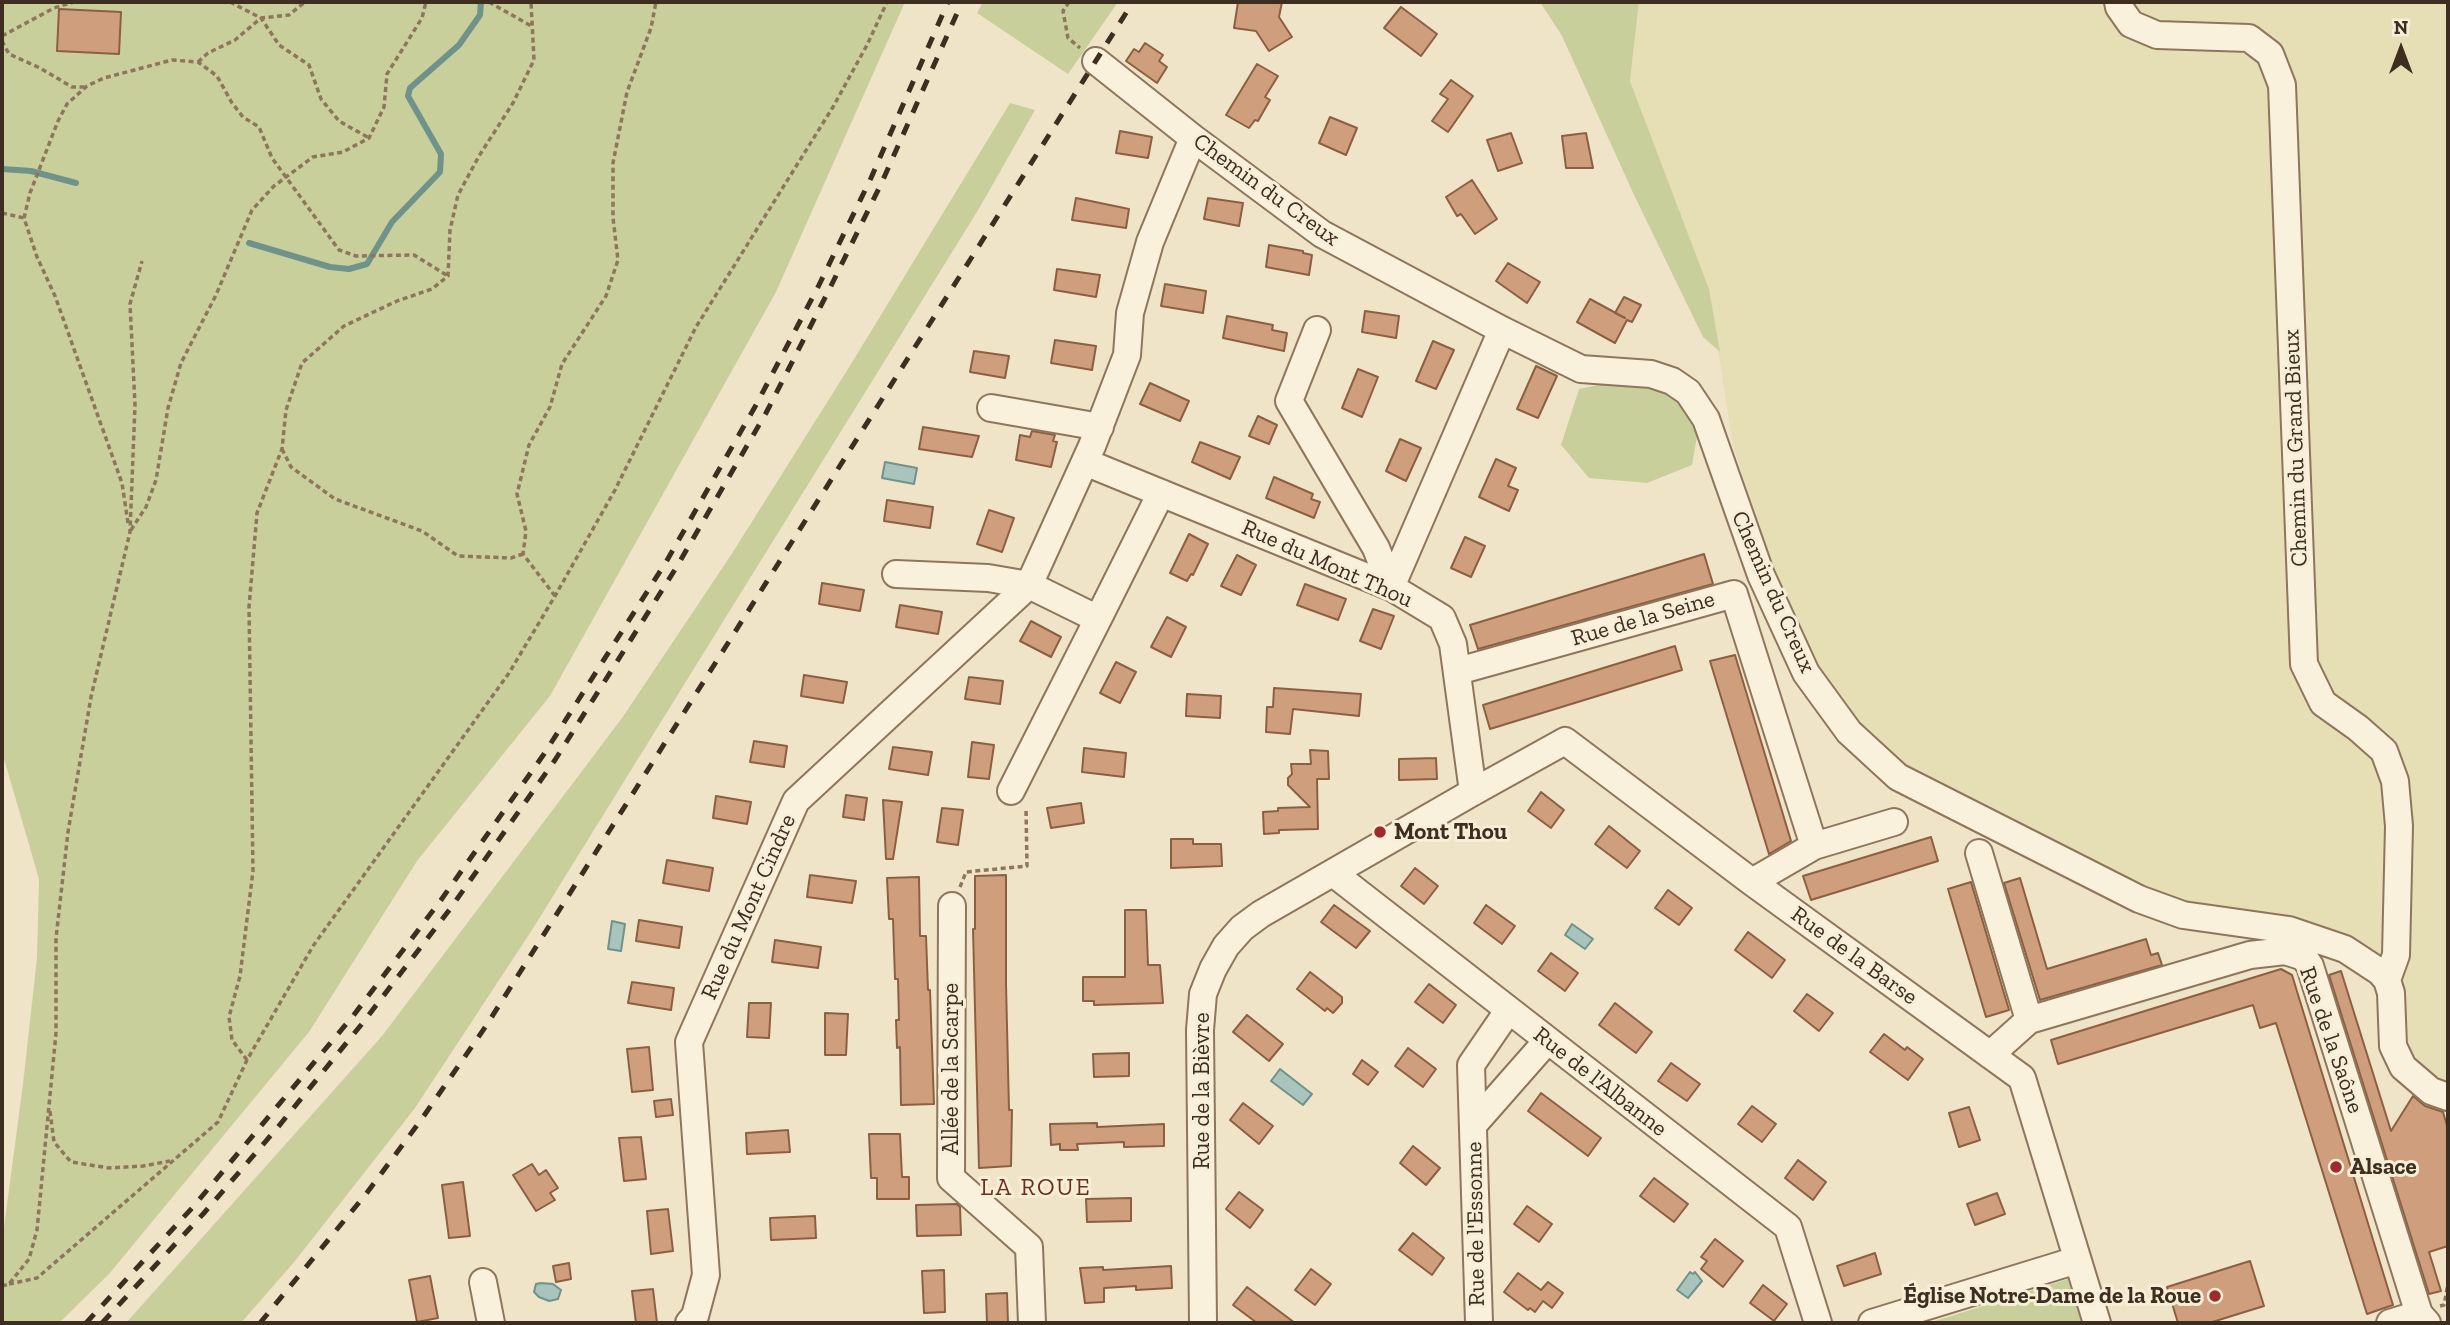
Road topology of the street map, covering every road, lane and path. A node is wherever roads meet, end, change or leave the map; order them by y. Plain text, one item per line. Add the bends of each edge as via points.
1 (74, 2) edge
2 (230, 2) edge
3 (305, 2) edge
4 (426, 2) edge
5 (489, 2) edge
6 (531, 2) edge
7 (656, 2) edge
8 (887, 2) edge
9 (1069, 2) edge
10 (2118, 2) edge
11 (261, 18) junction
12 (533, 27) junction
13 (2, 36) edge
14 (2, 41) edge
15 (1096, 61) joint
16 (198, 62) junction
17 (87, 86) junction
18 (369, 138) junction
19 (1193, 138) junction
20 (286, 176) junction
21 (2, 213) edge
22 (24, 218) junction
23 (142, 261) dead end
24 (448, 276) junction
25 (1317, 330) dead end
26 (1502, 330) junction
27 (991, 408) dead end
28 (1100, 427) junction
29 (282, 449) junction
30 (1085, 462) junction
31 (1161, 493) junction
32 (130, 532) junction
33 (523, 554) junction
34 (896, 574) dead end
35 (1029, 586) junction
36 (1391, 587) junction
37 (555, 596) junction
38 (1098, 619) junction
39 (1458, 671) junction
40 (1011, 791) joint
41 (1473, 792) junction
42 (1894, 822) dead end
43 (1814, 846) junction
44 (1979, 853) dead end
45 (1333, 873) junction
46 (1752, 882) junction
47 (952, 906) joint
48 (2387, 980) junction
49 (1508, 1011) junction
50 (2029, 1020) junction
51 (1547, 1041) junction
52 (1990, 1055) junction
53 (247, 1060) junction
54 (2448, 1097) edge
55 (48, 1107) junction
56 (1474, 1124) junction
57 (172, 1160) junction
58 (2077, 1260) junction
59 (483, 1282) dead end
60 (9, 1283) junction
61 (2, 1286) edge
62 (2423, 1319) edge
63 (491, 1323) edge
64 (690, 1323) edge
65 (1032, 1323) edge
66 (1203, 1323) edge
67 (1479, 1323) edge
68 (1818, 1323) edge
69 (1872, 1323) edge
70 (2097, 1323) edge
71 (2390, 1323) edge

1 - 13 path
2 - 11 path
3 - 11 path via 289,15
4 - 18 path via 422,18 387,74 384,107
5 - 12 path
6 - 12 path
7 - 33 path via 627,92 613,163 618,260 606,296 562,364 550,407 529,445 517,494 526,531
8 - 37 path via 832,107 696,327 615,490
9 - 15 path via 1063,12 1068,38
10 - 48 street, Chemin du Grand Bieux via 2131,24 2157,35 2249,38 2270,54 2282,85 2304,664 2322,703 2384,751 2395,781 2399,825 2396,955
11 - 16 path
11 - 18 path via 279,45 309,65 321,99 339,121
12 - 24 path via 534,60 458,195 450,230
14 - 17 path via 9,54 72,88
15 - 19 street, Chemin du Creux
16 - 17 path via 172,60
16 - 20 path via 217,76 243,117 259,127 272,158
17 - 22 path via 67,104 58,121
18 - 20 path via 343,152 313,157
19 - 26 street, Chemin du Creux via 1322,234
19 - 28 street, Rue du Mont Cindre via 1150,242 1130,313 1127,355
20 - 24 path via 339,250 356,256 414,255
20 - 32 path via 252,209 181,363 156,480
21 - 22 path
22 - 32 path via 122,483
23 - 32 path via 130,304 135,405
24 - 29 path via 432,289 344,326 302,363 286,410
25 - 36 street via 1289,401 1376,548
26 - 36 street
26 - 48 street, Chemin du Creux via 1581,369 1651,374 1688,392 1706,419 1761,575 1806,673 1849,732 1898,776 2139,899 2183,915 2289,930 2345,949
27 - 28 street
28 - 30 street, Rue du Mont Cindre
29 - 33 path via 291,467 335,499 422,531 458,556 511,558
29 - 53 path via 257,513 249,607 253,871 240,975 229,1017 232,1040
30 - 31 street, Rue du Mont Thou
30 - 35 street, Rue du Mont Cindre
31 - 36 street, Rue du Mont Thou
31 - 38 street
32 - 55 path via 91,697 68,832 56,938 56,1033
33 - 37 path
34 - 35 street via 988,578
35 - 38 street
35 - 64 street, Rue du Mont Cindre via 796,801 689,1042 706,1275
36 - 39 street, Rue du Mont Thou via 1441,618
37 - 53 path via 509,673 313,946
38 - 40 street
39 - 41 street, Rue du Mont Thou
39 - 43 street, Rue de la Seine via 1734,593
40 - 47 path via 1026,805 1027,866 966,872
41 - 45 street, Rue de la Bièvre
41 - 46 street, Rue de la Barse via 1565,741
42 - 43 street
43 - 46 street
44 - 50 street
45 - 49 street, Rue de l'Albanne
45 - 66 street, Rue de la Bièvre via 1242,928 1226,946 1203,994
46 - 52 street, Rue de la Barse
47 - 65 street, Allée de la Scarpe via 951,1178 1029,1247
48 - 54 street via 2393,1046 2403,1067 2431,1091
49 - 51 street, Rue de l'Albanne
49 - 56 street, Rue de l'Essonne via 1471,1065
50 - 52 street, Rue de la Saône
50 - 62 street, Rue de la Saône via 2250,955 2285,951 2304,957
51 - 56 street
51 - 68 street, Rue de l'Albanne via 1788,1227
52 - 58 street, Rue de la Barse via 2022,1078
53 - 57 path via 218,1122
55 - 57 path via 54,1142 71,1162 109,1167
55 - 60 path via 37,1230 29,1259
56 - 67 street, Rue de l'Essonne
57 - 60 path via 37,1278
58 - 69 street
58 - 70 street, Rue de la Barse
59 - 63 street
60 - 61 path
62 - 71 street

